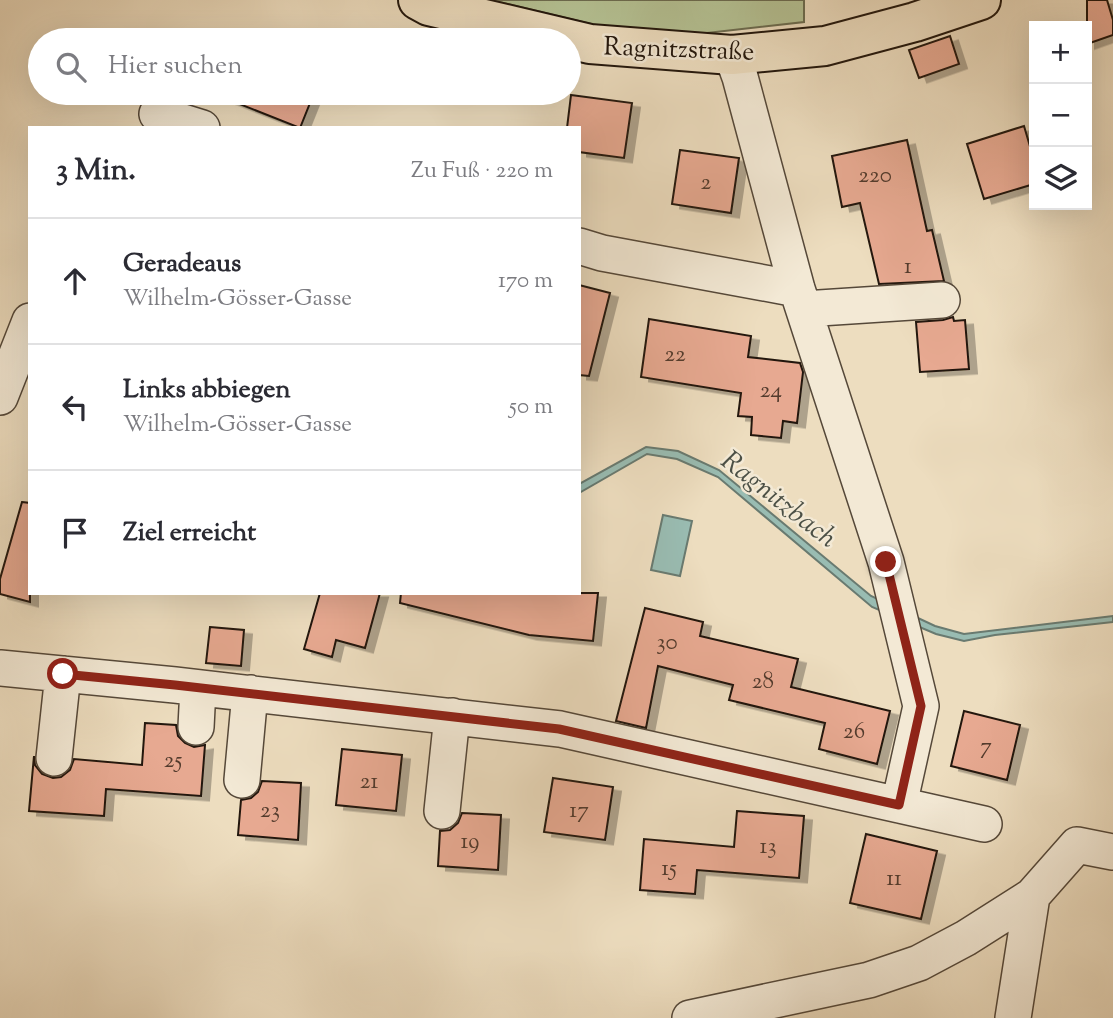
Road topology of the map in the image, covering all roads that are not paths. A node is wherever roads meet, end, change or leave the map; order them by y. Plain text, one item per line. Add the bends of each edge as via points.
1 (418, 0) edge
2 (981, 0) edge
3 (522, 28) edge
4 (581, 42) edge
5 (732, 55) junction
6 (157, 114) dead end
7 (196, 126) edge
8 (581, 247) edge
9 (800, 299) junction
10 (942, 300) dead end
11 (28, 326) edge
12 (0, 397) edge
13 (0, 668) edge
14 (63, 674) junction
15 (198, 688) junction
16 (250, 693) junction
17 (452, 716) junction
18 (196, 727) dead end
19 (54, 758) dead end
20 (242, 779) dead end
21 (899, 805) junction
22 (442, 811) dead end
23 (984, 824) dead end
24 (1113, 852) edge
25 (1032, 896) junction
26 (690, 1018) edge
27 (1013, 1018) edge

1 - 3 main road, Ragnitzstraße
2 - 5 main road, Ragnitzstraße via 825,46
4 - 5 main road, Ragnitzstraße
5 - 9 street
6 - 7 street
8 - 9 street
9 - 10 street
9 - 21 street via 886,562 921,706
11 - 12 street
13 - 14 street
14 - 15 street
14 - 19 street
15 - 16 street
15 - 18 street
16 - 17 street
16 - 20 street
17 - 21 street via 559,729
17 - 22 street
21 - 23 street
24 - 25 street via 1077,845
25 - 26 street via 966,938 906,967 869,980
25 - 27 street

